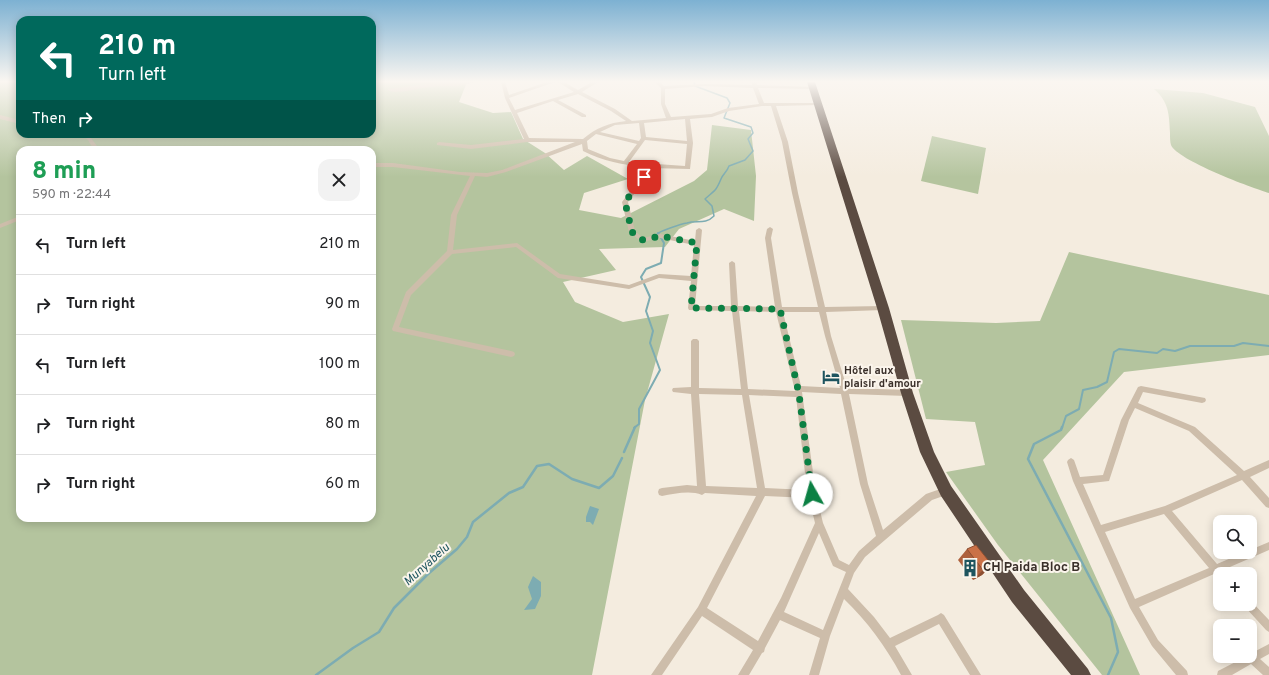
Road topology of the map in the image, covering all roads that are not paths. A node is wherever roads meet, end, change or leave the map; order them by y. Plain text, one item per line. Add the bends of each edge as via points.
1 (516, 114) edge
2 (579, 114) edge
3 (617, 114) edge
4 (667, 114) edge
5 (717, 114) edge
6 (776, 114) edge
7 (821, 114) edge
8 (584, 116) dead end
9 (0, 117) edge
10 (687, 118) junction
11 (669, 119) junction
12 (16, 121) edge
13 (641, 121) junction
14 (630, 122) junction
15 (596, 132) junction
16 (527, 140) junction
17 (584, 141) junction
18 (642, 141) junction
19 (690, 142) junction
20 (439, 144) dead end
21 (626, 163) junction
22 (376, 165) edge
23 (648, 166) junction
24 (473, 175) junction
25 (16, 220) edge
26 (0, 226) edge
27 (770, 229) dead end
28 (699, 230) dead end
29 (697, 243) junction
30 (450, 252) junction
31 (732, 263) dead end
32 (694, 279) junction
33 (883, 308) junction
34 (735, 309) junction
35 (780, 309) junction
36 (822, 310) junction
37 (695, 341) dead end
38 (511, 354) dead end
39 (676, 390) dead end
40 (695, 390) junction
41 (844, 390) junction
42 (799, 391) junction
43 (745, 392) junction
44 (907, 393) junction
45 (1202, 400) dead end
46 (1133, 404) junction
47 (1071, 462) dead end
48 (1269, 464) edge
49 (1243, 475) junction
50 (1077, 481) junction
51 (702, 491) junction
52 (946, 491) junction
53 (662, 492) dead end
54 (762, 493) junction
55 (812, 494) junction
56 (1269, 504) edge
57 (1166, 510) junction
58 (819, 523) junction
59 (1099, 530) junction
60 (880, 537) junction
61 (1269, 546) edge
62 (1215, 567) edge
63 (1226, 567) edge
64 (851, 570) junction
65 (1213, 573) edge
66 (844, 591) junction
67 (1133, 605) junction
68 (701, 610) junction
69 (1254, 611) edge
70 (779, 614) junction
71 (1269, 627) edge
72 (825, 636) junction
73 (889, 644) junction
74 (761, 649) junction
75 (1269, 649) edge
76 (1257, 656) edge
77 (1245, 663) edge
78 (1257, 663) edge
79 (1269, 674) edge
80 (656, 675) edge
81 (743, 675) edge
82 (814, 675) edge
83 (907, 675) edge
84 (976, 675) edge
85 (1082, 675) edge
86 (1183, 675) edge
87 (1222, 675) edge

1 - 16 street
2 - 8 street
3 - 14 street
4 - 11 street
5 - 10 street
6 - 36 street via 785,142
7 - 33 highway
9 - 12 street
10 - 11 street
10 - 19 street
11 - 13 street
13 - 14 street
13 - 18 street
14 - 15 street via 614,124
15 - 17 street
15 - 18 street
16 - 17 street
16 - 20 street via 471,147
17 - 21 street via 585,150 594,156
17 - 24 street via 504,171
18 - 19 street
18 - 21 street
19 - 23 street via 688,168
21 - 23 street
22 - 24 street
23 - 29 street via 644,177 625,202 632,232 642,240 658,236
24 - 30 street via 454,215
25 - 26 street
27 - 35 street via 768,238
28 - 29 street
29 - 32 street
30 - 32 street via 517,245 558,276 629,287 660,276
30 - 38 street via 408,294 395,329
31 - 34 street
32 - 34 street via 691,308
33 - 36 street
33 - 44 highway
34 - 35 street
34 - 43 street
35 - 36 street
35 - 42 street
36 - 41 street
37 - 40 street
39 - 40 street
40 - 43 street
40 - 51 street
41 - 42 street
41 - 44 street
41 - 60 street via 864,484
42 - 43 street
42 - 55 street
43 - 54 street
44 - 52 highway via 927,452
45 - 46 street via 1141,389
46 - 49 street via 1192,429
46 - 50 street via 1125,420 1106,478
47 - 50 street
48 - 49 street
49 - 56 street
49 - 57 street
50 - 59 street
51 - 53 street via 687,489
51 - 54 street
52 - 60 street via 929,497
52 - 85 highway via 1018,596
54 - 55 street
54 - 68 street
55 - 58 street
57 - 59 street
57 - 62 street
58 - 64 street via 836,563
58 - 70 street
59 - 67 street
60 - 64 street via 862,554
61 - 63 street
64 - 66 street
65 - 67 street
66 - 72 street
66 - 73 street via 865,612
67 - 86 street via 1155,643
68 - 74 street
68 - 80 street
69 - 71 street
70 - 72 street
70 - 74 street
72 - 82 street
73 - 83 street
73 - 84 street via 941,618
74 - 81 street
75 - 76 street
77 - 87 street
78 - 79 street

